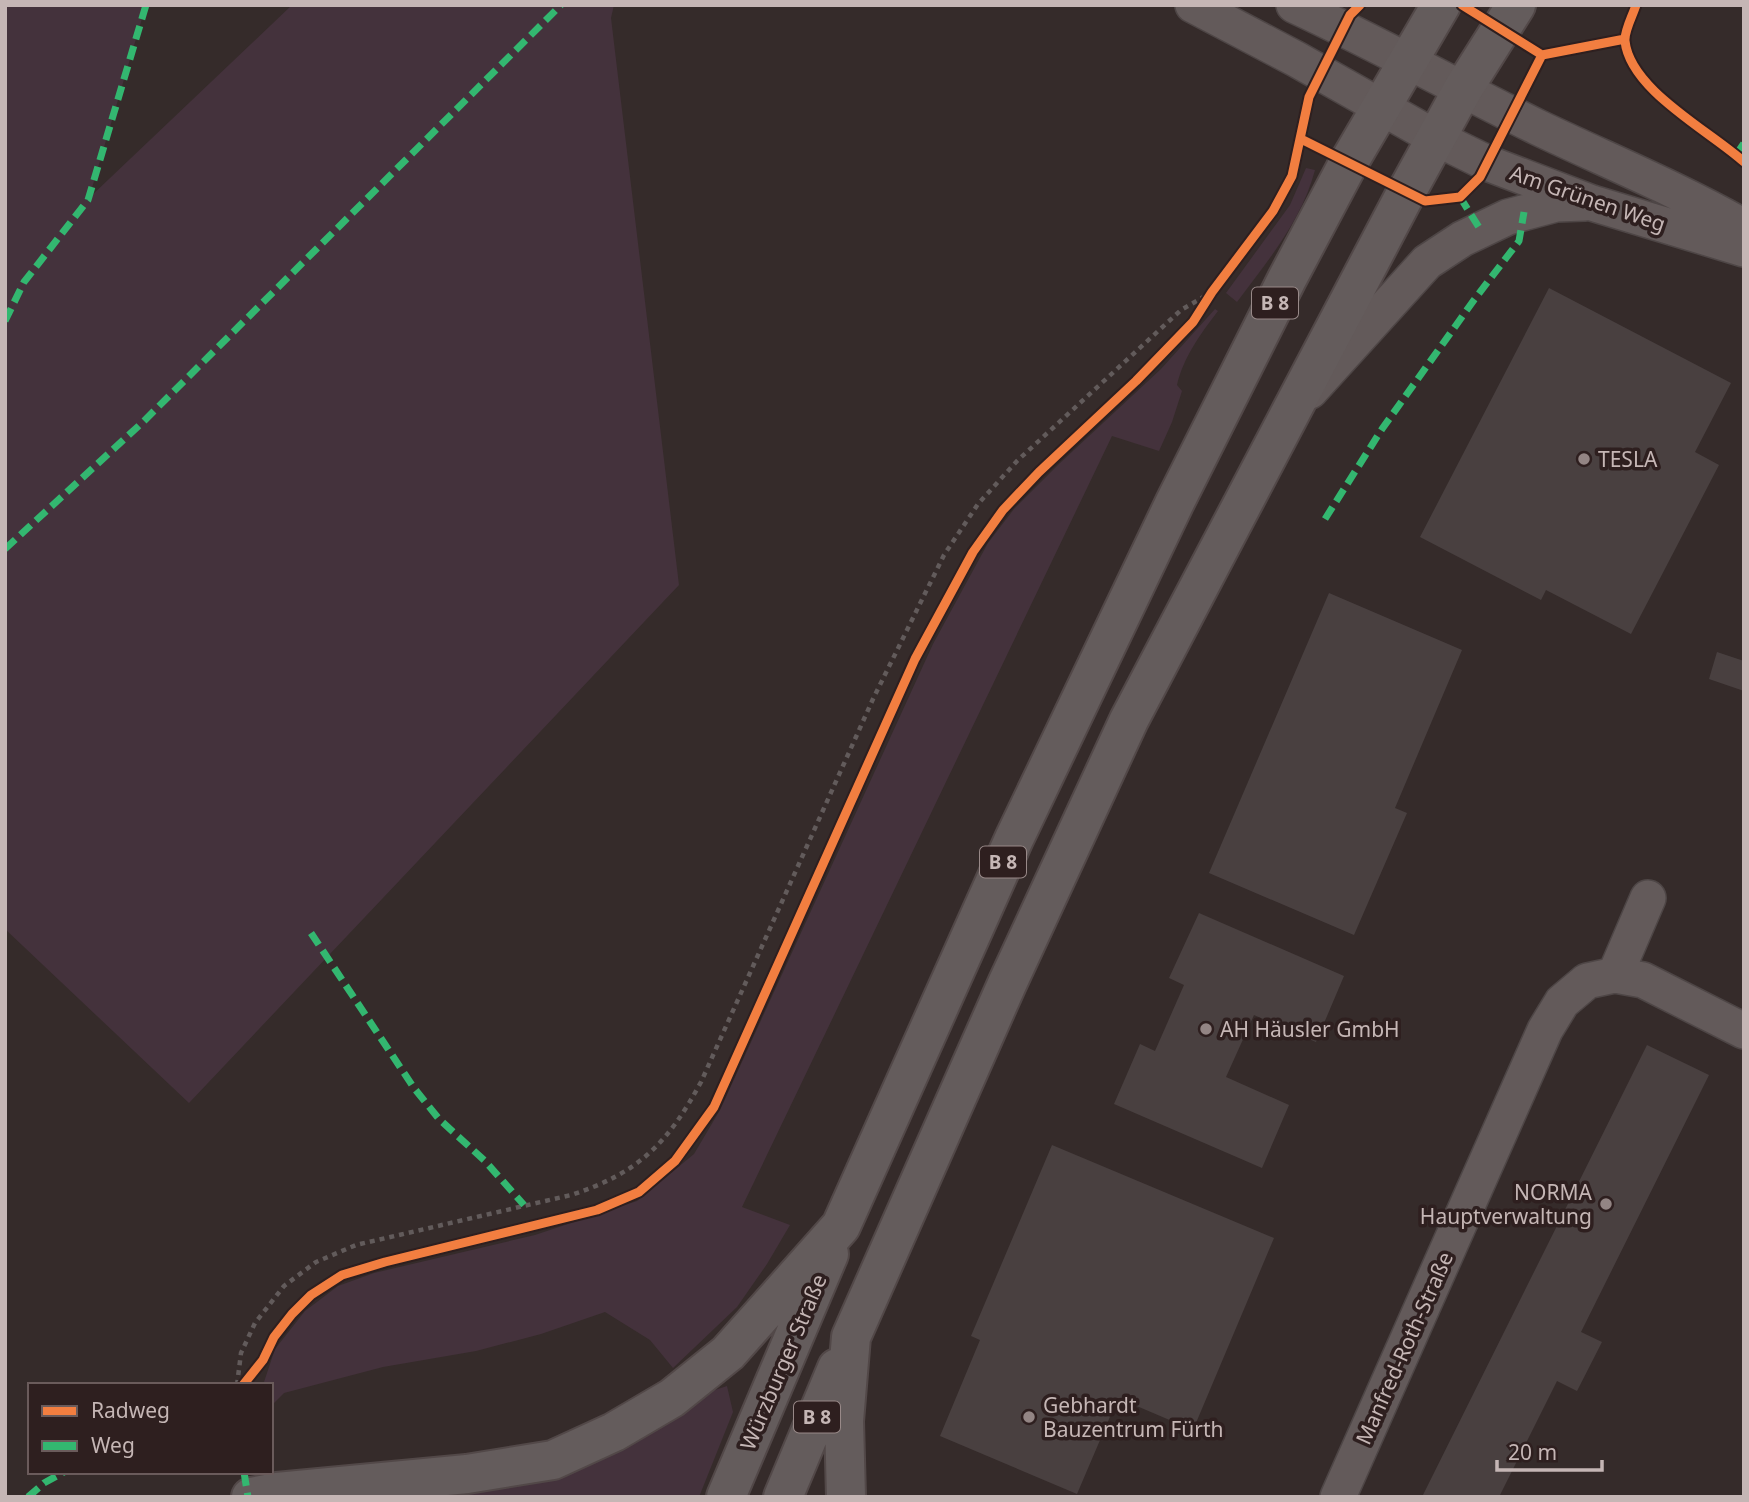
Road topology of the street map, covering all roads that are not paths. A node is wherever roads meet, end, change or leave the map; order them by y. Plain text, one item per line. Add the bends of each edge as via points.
1 (1193, 5) edge
2 (1294, 5) edge
3 (1441, 5) edge
4 (1516, 5) edge
5 (1407, 61) junction
6 (1463, 89) junction
7 (1379, 107) junction
8 (1436, 138) junction
9 (1592, 203) junction
10 (1744, 228) edge
11 (1744, 248) edge
12 (1290, 414) junction
13 (1647, 898) dead end
14 (1615, 975) junction
15 (1744, 1031) edge
16 (841, 1226) junction
17 (851, 1337) junction
18 (251, 1497) edge
19 (726, 1497) edge
20 (783, 1497) edge
21 (846, 1497) edge
22 (1338, 1497) edge

1 - 7 street, Am Grünen Weg
2 - 5 street, Am Grünen Weg
3 - 5 main road, B 8
4 - 6 main road, B 8
5 - 6 street, Am Grünen Weg
5 - 7 main road, B 8
6 - 8 main road, B 8
6 - 10 street, Am Grünen Weg via 1699,201
7 - 8 street, Am Grünen Weg
7 - 16 main road, B 8 via 1175,502 1014,839
8 - 9 street, Am Grünen Weg
8 - 12 main road, B 8
9 - 11 street, Am Grünen Weg
9 - 12 street via 1556,204 1508,217 1427,262
12 - 17 main road, B 8 via 1129,720
13 - 14 street
14 - 15 street via 1643,980
14 - 22 street, Manfred-Roth-Straße via 1587,981 1562,1002 1545,1030
16 - 18 main road via 728,1353 672,1398 614,1432 553,1460
16 - 19 main road, Würzburger Straße / B 8
17 - 20 main road, B 8
17 - 21 main road via 844,1421

